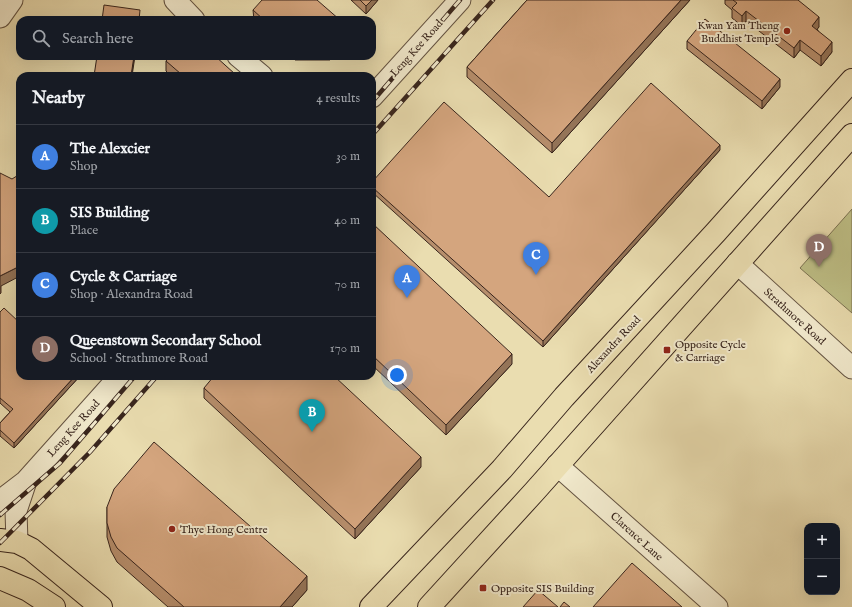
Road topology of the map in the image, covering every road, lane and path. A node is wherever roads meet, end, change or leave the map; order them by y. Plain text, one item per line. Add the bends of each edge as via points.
1 (12, 0) edge
2 (175, 0) edge
3 (460, 0) edge
4 (190, 16) edge
5 (0, 17) edge
6 (243, 60) edge
7 (257, 72) edge
8 (848, 90) edge
9 (376, 93) edge
10 (852, 136) edge
11 (737, 263) junction
12 (852, 368) edge
13 (116, 380) edge
14 (557, 465) junction
15 (26, 481) junction
16 (0, 501) edge
17 (9, 541) edge
18 (0, 578) edge
19 (54, 607) edge
20 (101, 607) edge
21 (371, 607) edge
22 (429, 607) edge
23 (717, 607) edge

1 - 5 street
2 - 4 street
3 - 9 street, Leng Kee Road
6 - 7 street
8 - 21 main road, Alexandra Road via 564,397 502,469
10 - 11 main road
11 - 12 street, Strathmore Road
11 - 14 main road
13 - 15 street, Leng Kee Road
14 - 22 main road
14 - 23 street, Clarence Lane
15 - 16 street, Leng Kee Road
15 - 17 street, Leng Kee Road
17 - 20 main road via 49,563
18 - 19 main road via 28,590

